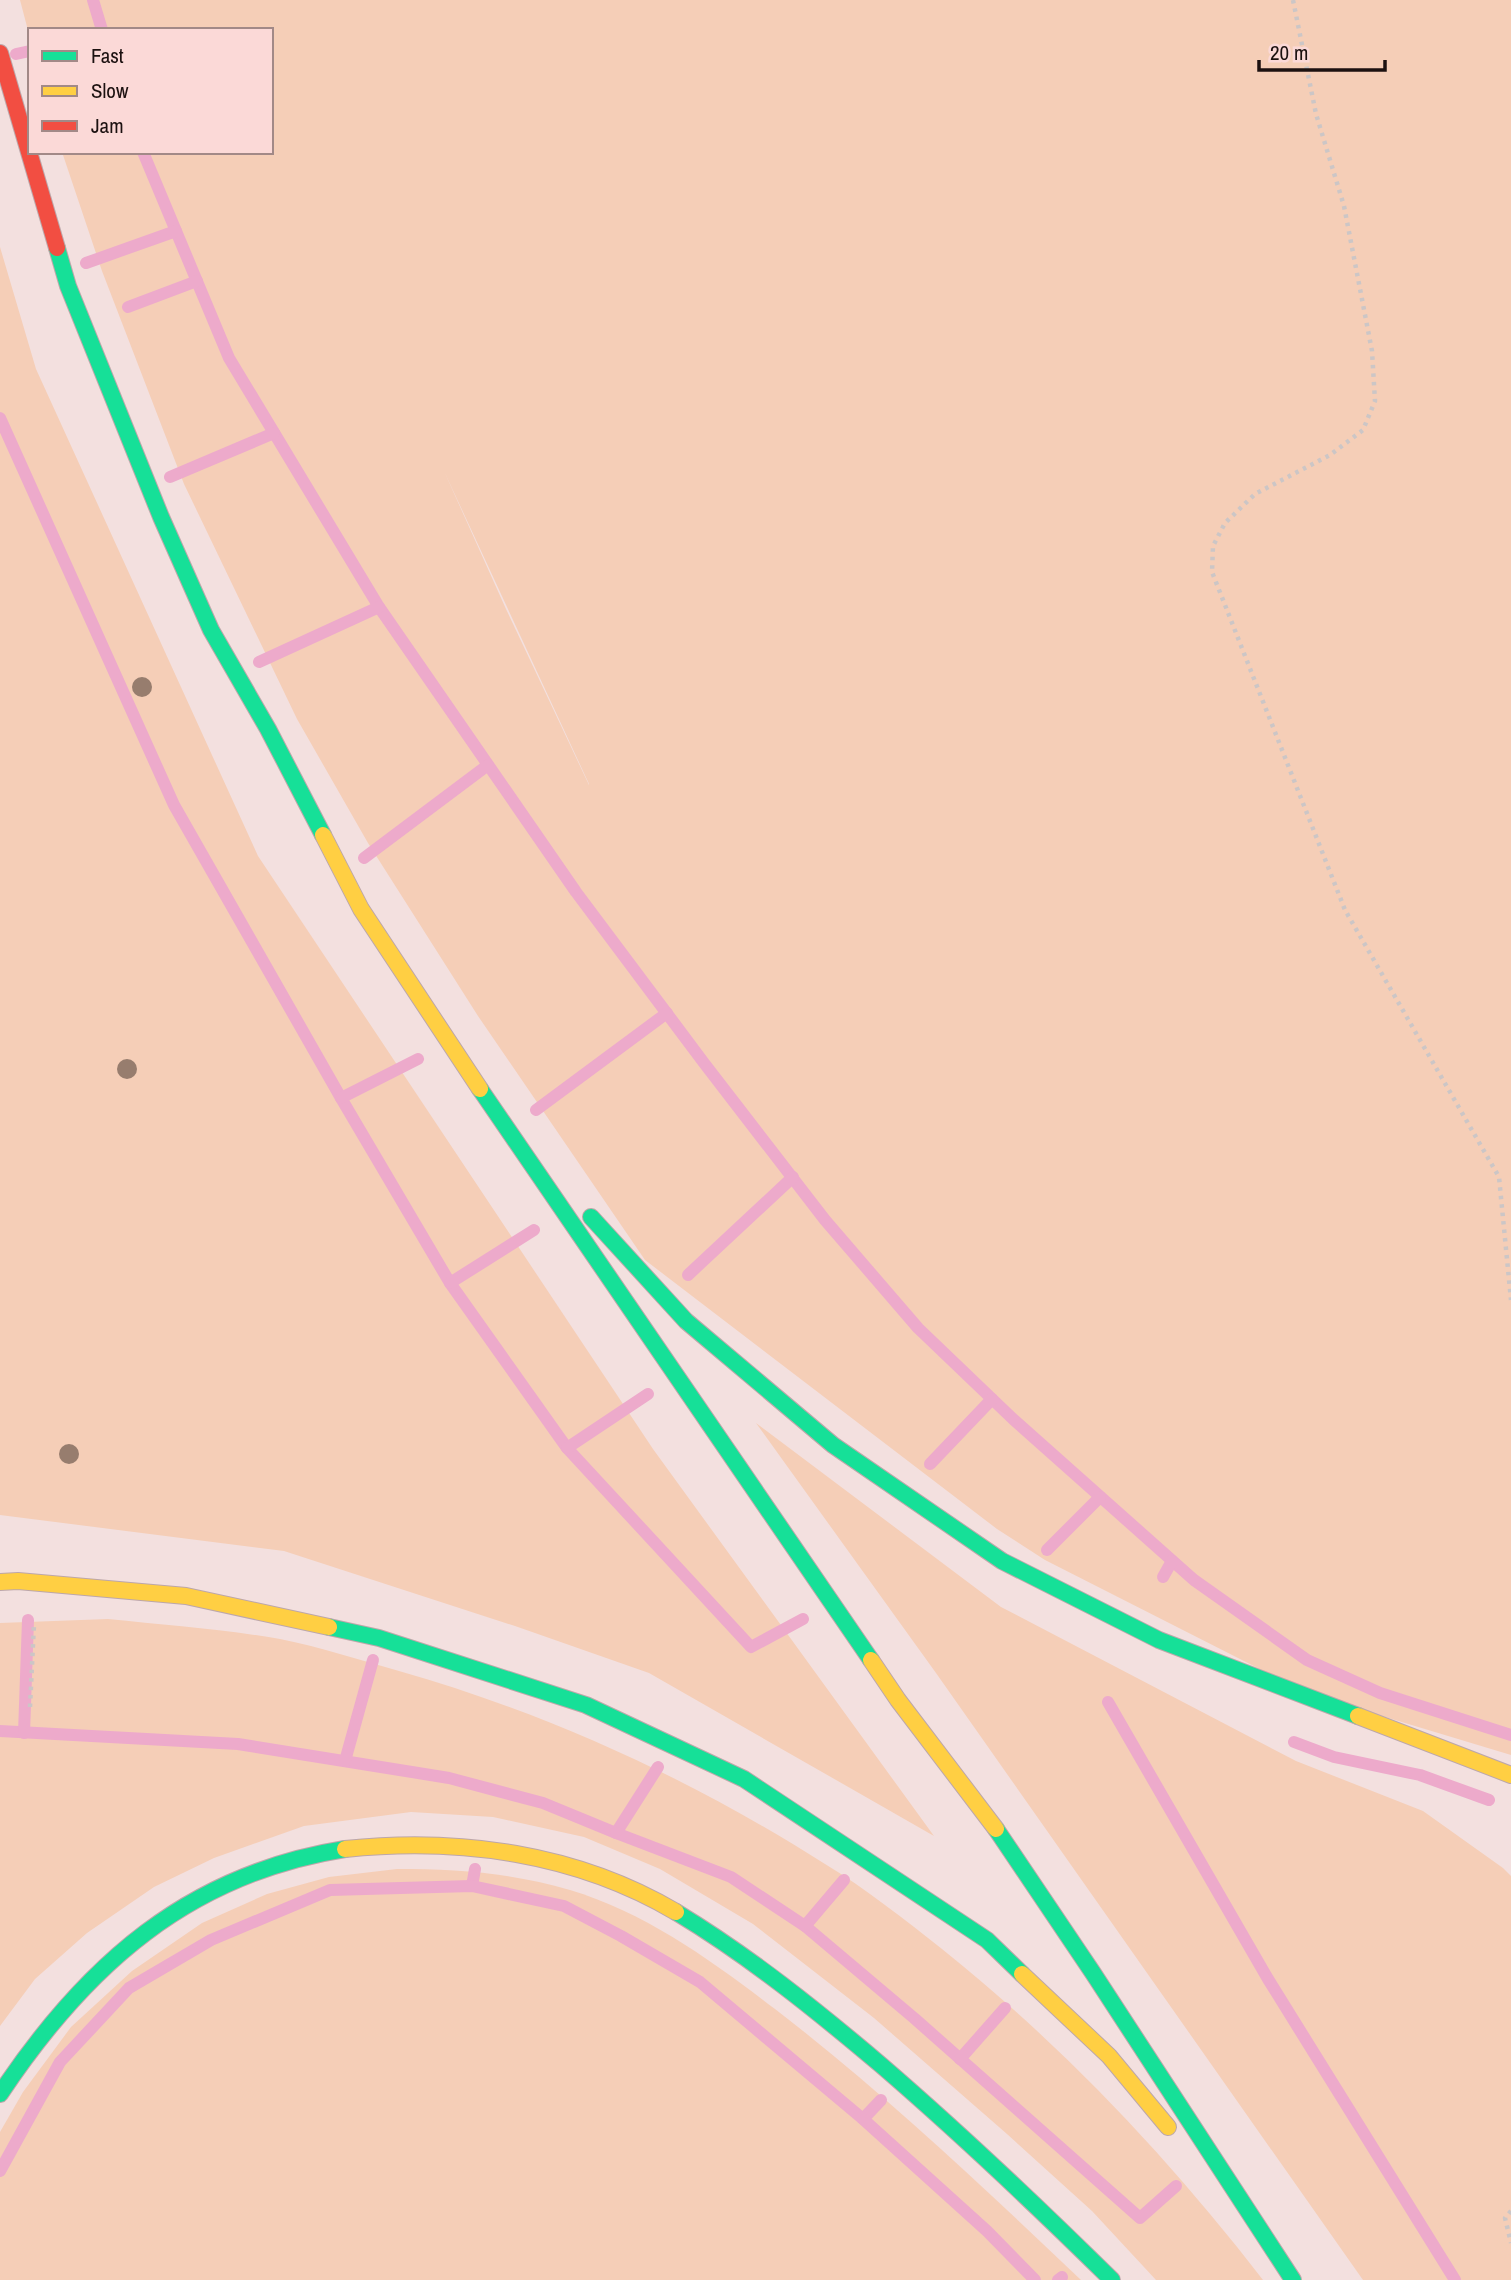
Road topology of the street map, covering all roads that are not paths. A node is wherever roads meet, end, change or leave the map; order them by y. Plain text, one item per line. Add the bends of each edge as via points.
1 (0, 53) edge
2 (28, 149) edge
3 (29, 154) edge
4 (493, 1109) junction
5 (0, 1582) edge
6 (1511, 1774) edge
7 (0, 2094) edge
8 (1177, 2137) dead end
9 (1194, 2158) dead end
10 (1279, 2260) junction
11 (1112, 2280) edge
12 (1293, 2280) edge

1 - 2 highway
3 - 4 highway via 68,286 211,630 361,909
4 - 6 highway via 686,1321 833,1445 1002,1561 1159,1640
4 - 10 highway via 898,1700 988,1817
5 - 8 highway via 186,1596 379,1638 586,1705 744,1779 988,1940 1109,2056
7 - 11 highway via 65,2006 119,1955 170,1916 219,1887 266,1868 353,1848 443,1844 522,1854 564,1863 634,1890 762,1969 893,2076
9 - 10 highway
10 - 12 highway

